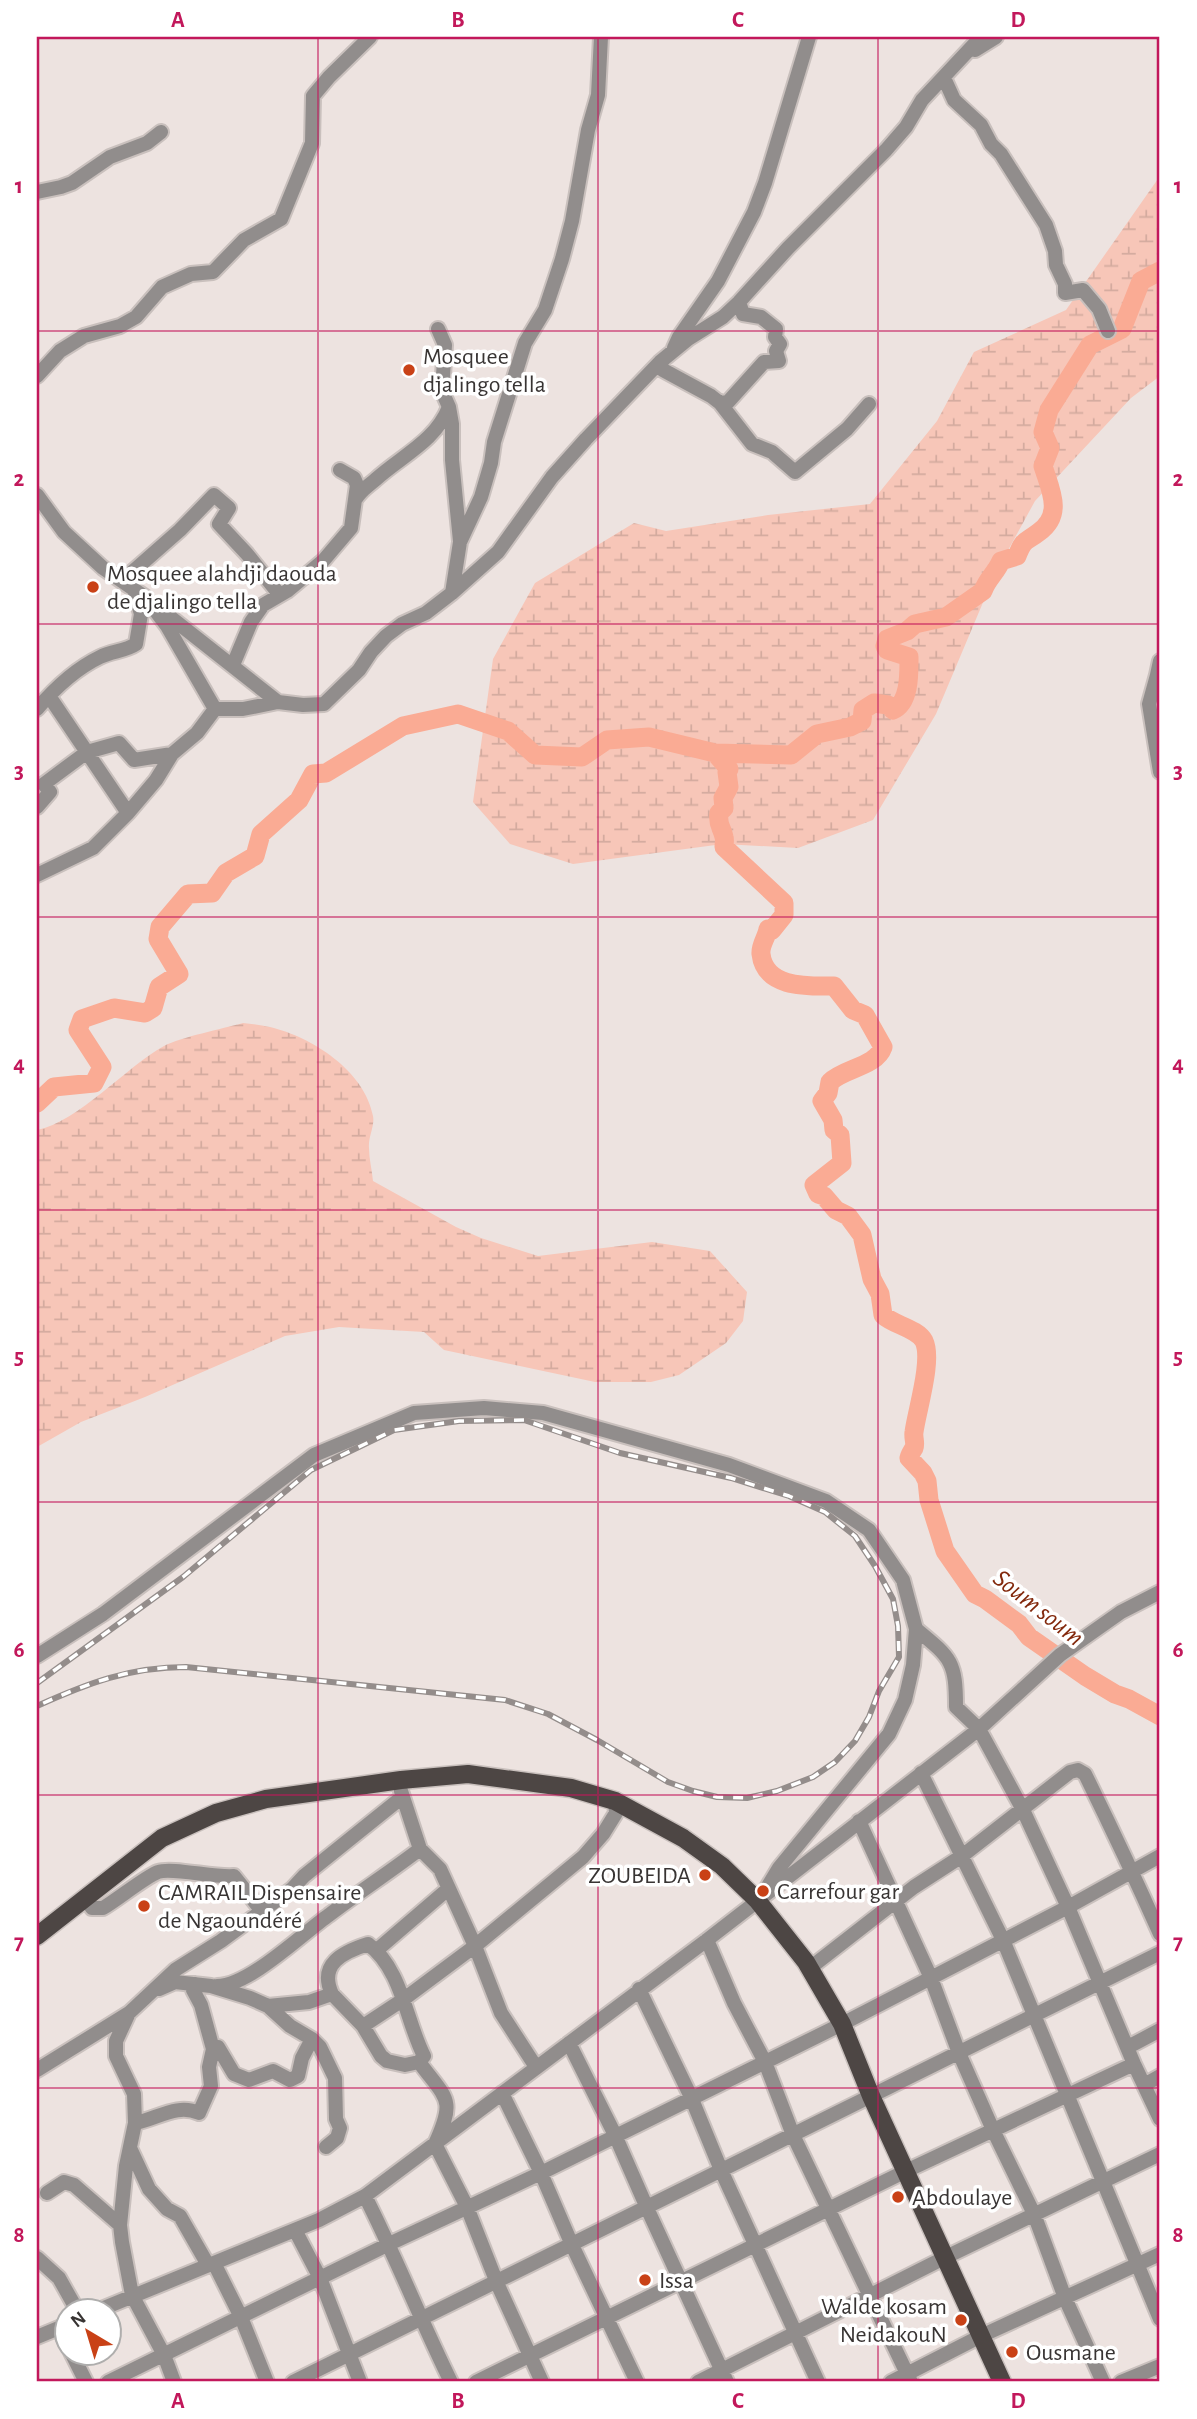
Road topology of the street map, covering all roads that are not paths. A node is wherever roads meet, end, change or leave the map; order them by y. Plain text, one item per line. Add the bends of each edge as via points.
1 (370, 37) edge
2 (601, 37) edge
3 (809, 37) edge
4 (981, 37) edge
5 (996, 37) edge
6 (967, 52) junction
7 (944, 78) junction
8 (161, 132) dead end
9 (37, 192) edge
10 (739, 302) junction
11 (438, 329) dead end
12 (1108, 331) dead end
13 (672, 351) junction
14 (660, 362) junction
15 (37, 376) edge
16 (720, 403) junction
17 (869, 404) dead end
18 (449, 407) junction
19 (340, 470) dead end
20 (37, 495) edge
21 (355, 500) junction
22 (460, 542) junction
23 (134, 589) junction
24 (452, 593) junction
25 (279, 594) junction
26 (233, 665) junction
27 (1159, 670) edge
28 (49, 696) junction
29 (278, 702) junction
30 (37, 709) edge
31 (215, 709) junction
32 (87, 752) junction
33 (172, 754) junction
34 (1160, 772) edge
35 (37, 807) edge
36 (128, 813) junction
37 (37, 875) edge
38 (1160, 1592) edge
39 (916, 1629) junction
40 (37, 1656) edge
41 (979, 1729) junction
42 (921, 1773) junction
43 (401, 1789) junction
44 (615, 1801) junction
45 (1023, 1810) junction
46 (859, 1821) junction
47 (420, 1849) junction
48 (962, 1856) junction
49 (1160, 1856) edge
50 (1133, 1871) junction
51 (449, 1889) junction
52 (85, 1898) junction
53 (760, 1898) junction
54 (897, 1902) junction
55 (1068, 1908) junction
56 (261, 1910) junction
57 (1160, 1934) edge
58 (37, 1936) edge
59 (707, 1940) junction
60 (1003, 1940) junction
61 (475, 1947) junction
62 (377, 1950) junction
63 (1160, 1953) edge
64 (810, 1968) junction
65 (175, 1970) junction
66 (931, 1978) junction
67 (195, 1984) junction
68 (1100, 1984) junction
69 (211, 1986) junction
70 (639, 1989) junction
71 (150, 1992) junction
72 (332, 1994) junction
73 (404, 1999) junction
74 (268, 2007) junction
75 (129, 2013) junction
76 (1033, 2017) junction
77 (842, 2024) junction
78 (363, 2026) junction
79 (1160, 2030) edge
80 (312, 2039) junction
81 (569, 2043) junction
82 (1128, 2047) junction
83 (213, 2049) junction
84 (959, 2053) junction
85 (419, 2062) junction
86 (765, 2062) junction
87 (1134, 2064) junction
88 (536, 2067) junction
89 (37, 2070) edge
90 (1160, 2076) edge
91 (1144, 2085) junction
92 (502, 2093) junction
93 (1066, 2095) junction
94 (871, 2096) junction
95 (691, 2097) junction
96 (1160, 2119) edge
97 (135, 2123) junction
98 (993, 2130) junction
99 (615, 2135) junction
100 (793, 2135) junction
101 (435, 2144) junction
102 (326, 2147) dead end
103 (130, 2148) junction
104 (1160, 2154) edge
105 (721, 2170) junction
106 (906, 2171) junction
107 (541, 2173) junction
108 (1103, 2180) junction
109 (47, 2193) dead end
110 (365, 2196) junction
111 (467, 2207) junction
112 (646, 2208) junction
113 (831, 2209) junction
114 (1034, 2214) junction
115 (120, 2225) junction
116 (295, 2230) junction
117 (389, 2244) junction
118 (572, 2245) junction
119 (755, 2245) junction
120 (1160, 2254) edge
121 (946, 2257) junction
122 (37, 2258) edge
123 (211, 2264) junction
124 (1136, 2265) junction
125 (320, 2278) junction
126 (496, 2283) junction
127 (681, 2283) junction
128 (132, 2295) junction
129 (69, 2296) edge
130 (871, 2296) junction
131 (1065, 2298) junction
132 (122, 2300) edge
133 (241, 2317) junction
134 (608, 2318) junction
135 (1160, 2319) edge
136 (421, 2320) junction
137 (796, 2332) junction
138 (981, 2336) junction
139 (164, 2355) junction
140 (348, 2355) junction
141 (530, 2357) junction
142 (78, 2366) edge
143 (1160, 2366) edge
144 (725, 2376) edge
145 (910, 2378) edge
146 (86, 2382) edge
147 (108, 2382) edge
148 (174, 2382) edge
149 (267, 2382) edge
150 (293, 2382) edge
151 (360, 2382) edge
152 (451, 2382) edge
153 (476, 2382) edge
154 (542, 2382) edge
155 (637, 2382) edge
156 (698, 2382) edge
157 (818, 2382) edge
158 (891, 2382) edge
159 (1002, 2382) edge
160 (1103, 2382) edge
161 (1121, 2382) edge

1 - 15 street via 313,96 312,143 281,219 244,240 213,272 191,274 162,287 136,317 83,336 60,351
2 - 22 street via 598,95 562,259 545,310 525,343 481,497
3 - 13 street via 754,212 718,281
4 - 6 street
5 - 6 street
6 - 7 street
7 - 10 street via 886,150
7 - 12 street via 954,100 981,125 1046,225 1065,293 1083,290 1099,309
8 - 9 street via 147,143 110,157 72,183
10 - 13 street
10 - 16 street via 743,314 761,317 776,329 779,361 764,362 728,402
11 - 18 street via 444,345 442,391
13 - 14 street
14 - 16 street via 663,370
14 - 24 street via 552,477 498,552
16 - 17 street via 752,444 772,452 795,472 847,429
18 - 21 street via 426,441 365,487
18 - 22 street
19 - 21 street via 354,478
20 - 23 street via 64,532
21 - 25 street via 351,528 344,538 323,561
22 - 24 street
23 - 25 street via 214,495 229,508 219,524
23 - 26 street
23 - 28 street via 141,614 136,644 86,665
23 - 31 street via 167,626
24 - 29 street via 386,636 324,704
25 - 26 street via 258,612
26 - 29 street
27 - 34 street via 1149,704
28 - 30 street
28 - 32 street
29 - 31 street
31 - 33 street via 197,733
32 - 33 street via 120,743 134,760
32 - 35 street via 44,785 50,792
32 - 36 street
33 - 36 street
36 - 37 street via 93,848
38 - 41 street via 1121,1612 1054,1660
39 - 40 street via 903,1580 869,1530 826,1501 729,1465 543,1413 484,1408 414,1413 314,1455 103,1614
39 - 41 street via 945,1653 956,1677 957,1707
39 - 53 street via 905,1700 889,1734 779,1868
41 - 42 street
41 - 45 street
42 - 46 street
42 - 48 street
43 - 44 main road via 468,1774 571,1788
43 - 47 street
43 - 52 main road via 266,1798 216,1813 162,1838
43 - 56 street via 292,1889
44 - 53 main road via 683,1838
44 - 61 street via 616,1813 583,1857
45 - 48 street
45 - 50 street via 1078,1770 1085,1774
45 - 55 street
46 - 53 street
46 - 54 street
47 - 51 street via 440,1869
47 - 69 street via 247,1976
48 - 54 street
48 - 60 street
49 - 50 street
50 - 55 street
50 - 57 street
51 - 61 street
51 - 62 street
52 - 56 street via 92,1908 103,1909 159,1872 234,1876
52 - 58 main road
53 - 59 street
53 - 64 main road
54 - 64 street
54 - 66 street
55 - 60 street
55 - 68 street
56 - 65 street
59 - 70 street
59 - 86 street
60 - 66 street
60 - 76 street
61 - 73 street
61 - 88 street via 501,2013
62 - 72 street via 368,1944 334,1961 328,1973
62 - 73 street
63 - 68 street
64 - 77 main road
65 - 69 street
65 - 71 street
66 - 77 street
66 - 84 street
67 - 69 street
67 - 71 street via 175,1982
67 - 83 street via 193,1990
68 - 76 street
68 - 82 street
69 - 74 street
70 - 81 street
70 - 95 street
71 - 75 street
72 - 74 street
72 - 78 street
73 - 78 street
73 - 85 street via 424,2056
74 - 80 street
75 - 89 street
75 - 97 street via 116,2041 116,2056 134,2094
76 - 84 street
76 - 93 street
77 - 86 street
77 - 94 main road
78 - 85 street via 387,2061
79 - 82 street
80 - 83 street via 298,2076 290,2080 273,2071 248,2080 234,2074 218,2047
80 - 102 street via 335,2078 340,2128 337,2138
81 - 88 street
81 - 99 street
82 - 87 street
83 - 97 street via 211,2086 199,2113 181,2109
84 - 94 street
84 - 98 street
85 - 101 street via 447,2101 446,2118
86 - 95 street
86 - 100 street
87 - 91 street
87 - 93 street
88 - 92 street
90 - 91 street
91 - 96 street
92 - 101 street
92 - 107 street
93 - 98 street
93 - 108 street
94 - 100 street
94 - 106 main road
95 - 99 street
95 - 105 street
97 - 103 street
98 - 106 street
98 - 114 street
99 - 107 street
99 - 112 street
100 - 105 street
100 - 113 street
101 - 110 street
101 - 111 street
103 - 115 street
103 - 123 street via 149,2189 180,2217
104 - 108 street
105 - 112 street
105 - 119 street
106 - 113 street
106 - 121 main road
107 - 111 street
107 - 118 street
108 - 114 street
108 - 124 street
109 - 115 street via 64,2182 74,2185
110 - 116 street
110 - 117 street
111 - 117 street
111 - 126 street
112 - 118 street
112 - 127 street
113 - 119 street
113 - 130 street
114 - 121 street
114 - 131 street
115 - 128 street
116 - 123 street
116 - 125 street
117 - 125 street
117 - 136 street
118 - 126 street
118 - 134 street
119 - 127 street
119 - 137 street
120 - 124 street
121 - 130 street
121 - 138 main road
122 - 129 street via 59,2278
123 - 128 street
123 - 133 street
124 - 131 street
124 - 135 street
125 - 133 street
125 - 140 street
126 - 136 street
126 - 141 street
127 - 134 street
127 - 144 street
128 - 132 street
128 - 139 street
130 - 137 street
130 - 145 street
131 - 138 street
131 - 160 street
133 - 139 street
133 - 149 street
134 - 141 street
134 - 155 street
136 - 140 street
136 - 152 street
137 - 144 street
137 - 157 street
138 - 145 street
138 - 159 main road
139 - 147 street
139 - 148 street
140 - 150 street
140 - 151 street
141 - 153 street
141 - 154 street
142 - 146 street
143 - 161 street
144 - 156 street
145 - 158 street

